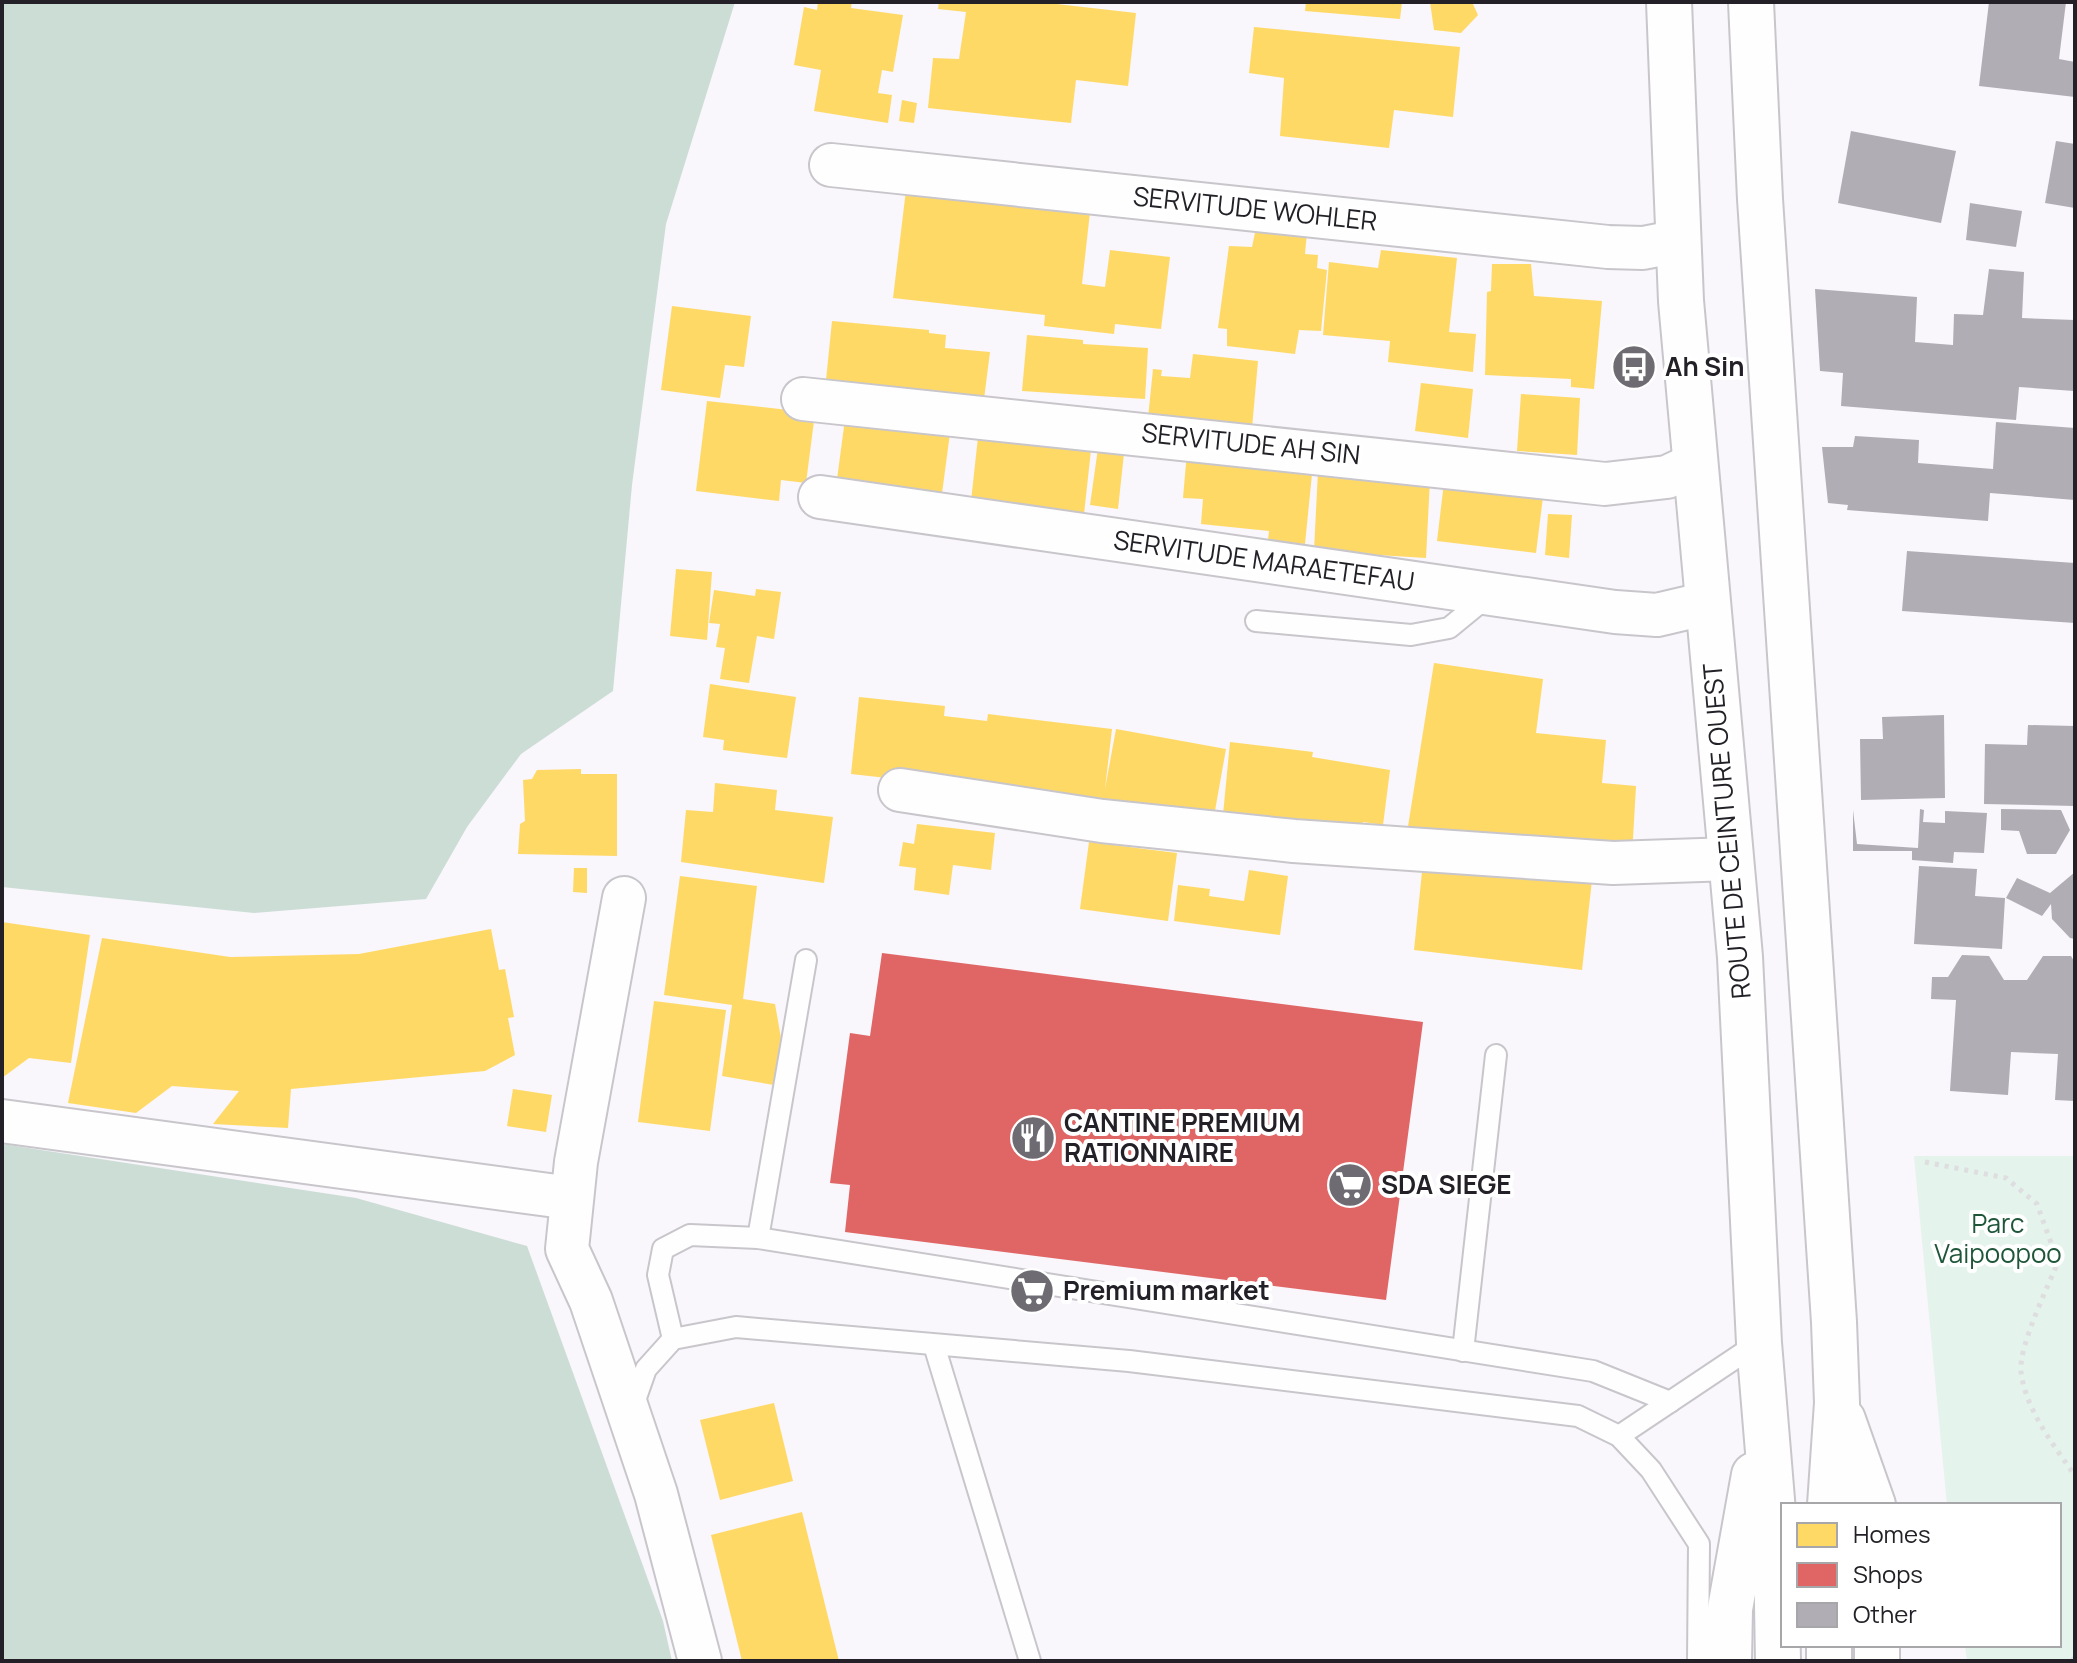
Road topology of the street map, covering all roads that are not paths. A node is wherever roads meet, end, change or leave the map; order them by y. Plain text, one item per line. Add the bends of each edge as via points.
1 (1669, 2) edge
2 (1751, 2) edge
3 (831, 165) dead end
4 (1679, 241) junction
5 (803, 399) dead end
6 (1695, 464) junction
7 (820, 497) dead end
8 (1491, 593) junction
9 (1708, 603) junction
10 (1256, 621) dead end
11 (900, 790) dead end
12 (1731, 859) junction
13 (624, 898) dead end
14 (806, 960) dead end
15 (1496, 1055) dead end
16 (2, 1121) edge
17 (571, 1198) junction
18 (758, 1238) junction
19 (673, 1339) junction
20 (1759, 1343) junction
21 (934, 1345) junction
22 (1463, 1351) junction
23 (1670, 1402) junction
24 (1837, 1403) junction
25 (630, 1414) junction
26 (1764, 1422) junction
27 (1619, 1436) junction
28 (1830, 1503) edge
29 (1872, 1503) edge
30 (700, 1661) edge
31 (1030, 1661) edge
32 (1698, 1661) edge
33 (1729, 1661) edge
34 (1778, 1661) edge

1 - 4 main road, ROUTE DE CEINTURE OUEST
2 - 24 main road
3 - 4 street, SERVITUDE WOHLER via 1608,247
4 - 6 main road, ROUTE DE CEINTURE OUEST
5 - 6 street, SERVITUDE AH SIN via 1605,484 1667,477
6 - 9 main road, ROUTE DE CEINTURE OUEST
7 - 8 street, SERVITUDE MARAETEFAU
8 - 9 street, SERVITUDE MARAETEFAU via 1657,615
8 - 10 lane via 1449,628 1411,635
9 - 12 main road, ROUTE DE CEINTURE OUEST
11 - 12 street via 1102,821 1309,843 1613,863
12 - 20 main road, ROUTE DE CEINTURE OUEST
13 - 17 street
14 - 18 lane
15 - 22 lane
16 - 17 street
17 - 25 street via 567,1249
18 - 19 lane via 690,1235 663,1249 658,1275
18 - 22 lane
19 - 21 lane via 736,1327
19 - 25 lane via 646,1369
20 - 23 lane
20 - 26 main road, ROUTE DE CEINTURE OUEST
21 - 27 lane via 1129,1361 1578,1416
21 - 31 lane
22 - 23 lane via 1593,1371
23 - 27 lane
24 - 28 main road
24 - 29 main road
25 - 30 street
26 - 33 main road via 1730,1609
26 - 34 main road, ROUTE DE CEINTURE OUEST via 1776,1548
27 - 32 lane via 1651,1470 1699,1544

